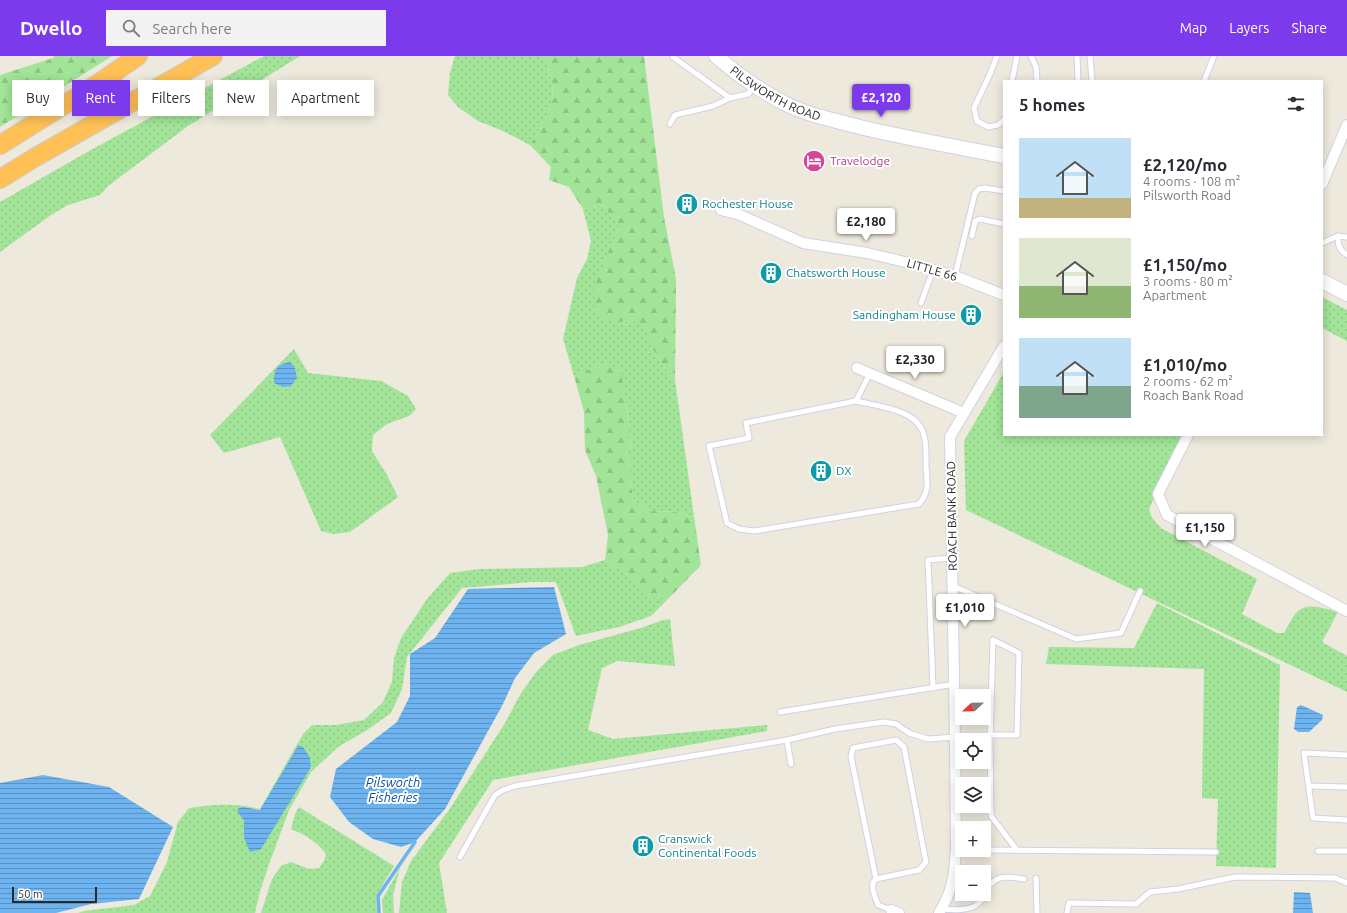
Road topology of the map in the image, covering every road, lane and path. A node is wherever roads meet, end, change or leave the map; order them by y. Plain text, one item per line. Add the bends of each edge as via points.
1 (138, 56) edge
2 (151, 56) edge
3 (213, 56) edge
4 (220, 56) edge
5 (716, 56) edge
6 (997, 56) edge
7 (1017, 56) edge
8 (1031, 56) edge
9 (1077, 56) edge
10 (1090, 56) edge
11 (1214, 56) edge
12 (673, 57) dead end
13 (187, 70) junction
14 (103, 80) edge
15 (105, 80) edge
16 (1012, 80) edge
17 (1037, 80) edge
18 (1078, 80) edge
19 (1092, 80) edge
20 (1204, 80) edge
21 (754, 87) junction
22 (730, 98) junction
23 (72, 100) edge
24 (1003, 121) edge
25 (670, 124) dead end
26 (1347, 125) edge
27 (0, 145) edge
28 (1003, 156) edge
29 (0, 179) edge
30 (1323, 182) edge
31 (1003, 191) edge
32 (721, 210) dead end
33 (1003, 224) edge
34 (972, 236) dead end
35 (1338, 236) junction
36 (1347, 236) edge
37 (1323, 243) edge
38 (1347, 255) edge
39 (933, 270) junction
40 (955, 276) junction
41 (1323, 282) edge
42 (1347, 294) edge
43 (1003, 295) edge
44 (921, 303) dead end
45 (1003, 348) edge
46 (857, 368) dead end
47 (870, 373) junction
48 (856, 401) junction
49 (964, 412) junction
50 (1187, 436) edge
51 (952, 558) junction
52 (953, 586) junction
53 (1140, 591) dead end
54 (1347, 611) edge
55 (955, 684) junction
56 (933, 688) junction
57 (780, 712) dead end
58 (955, 733) edge
59 (990, 735) joint
60 (955, 737) edge
61 (787, 740) junction
62 (1347, 755) edge
63 (791, 764) dead end
64 (956, 769) edge
65 (990, 769) edge
66 (1308, 786) junction
67 (1347, 787) edge
68 (1347, 820) edge
69 (958, 821) edge
70 (991, 850) edge
71 (1017, 850) junction
72 (1318, 850) dead end
73 (1347, 851) edge
74 (1216, 852) dead end
75 (460, 857) dead end
76 (957, 857) edge
77 (1036, 878) dead end
78 (876, 879) junction
79 (1024, 879) dead end
80 (1347, 883) edge
81 (939, 911) edge
82 (895, 912) edge
83 (1037, 913) edge
84 (1066, 913) edge

1 - 14 highway
2 - 15 highway
3 - 13 highway
4 - 13 highway
5 - 21 street, PILSWORTH ROAD
6 - 24 lane via 974,108 977,121 988,127
7 - 16 lane
8 - 17 lane via 1036,67
9 - 18 lane
10 - 19 lane
11 - 20 lane
12 - 22 lane
13 - 29 highway
21 - 22 lane via 748,94
21 - 28 street, PILSWORTH ROAD via 787,105 819,117 917,140
22 - 25 lane via 713,106 675,115
23 - 27 highway
26 - 30 street
31 - 40 lane via 985,188 978,189 975,193
32 - 39 street, LITTLE 66 via 740,215 803,243 867,254
33 - 34 lane via 980,219 976,221
35 - 36 lane
35 - 37 lane
35 - 38 lane via 1338,245
39 - 40 street, LITTLE 66
39 - 44 lane
40 - 43 street, LITTLE 66
41 - 42 street
45 - 49 street, ROACH BANK ROAD
46 - 47 street
47 - 48 lane
47 - 49 street
48 - 48 lane via 746,423 749,438 709,446 727,523 739,529 754,531 919,504 928,490 923,430 915,420 899,411
49 - 51 street, ROACH BANK ROAD via 950,437
50 - 54 street via 1158,494 1167,516
51 - 52 street, ROACH BANK ROAD
51 - 56 lane via 928,560
52 - 53 lane via 1076,639 1121,633
52 - 55 street, ROACH BANK ROAD
55 - 56 lane
55 - 58 street, ROACH BANK ROAD
56 - 57 lane
59 - 59 lane via 992,680 993,640 1019,653 1017,735
60 - 61 lane via 928,739 910,733 896,724 884,722 835,729
61 - 63 lane
61 - 75 lane via 503,790 495,795
62 - 66 lane via 1304,753
64 - 69 street, ROACH BANK ROAD
65 - 71 lane via 991,816
66 - 67 lane
66 - 68 lane via 1313,818
70 - 71 lane
71 - 74 lane
72 - 73 lane
76 - 81 street, ROACH BANK ROAD via 951,887
77 - 83 lane
78 - 78 lane via 852,757 853,748 896,740 904,747 926,862 919,870
78 - 82 lane via 872,885 878,905
79 - 81 lane via 1007,876 998,878 989,886 984,899 975,906
80 - 84 lane via 1335,878 1235,877 1178,890 1150,892 1136,904 1069,903

